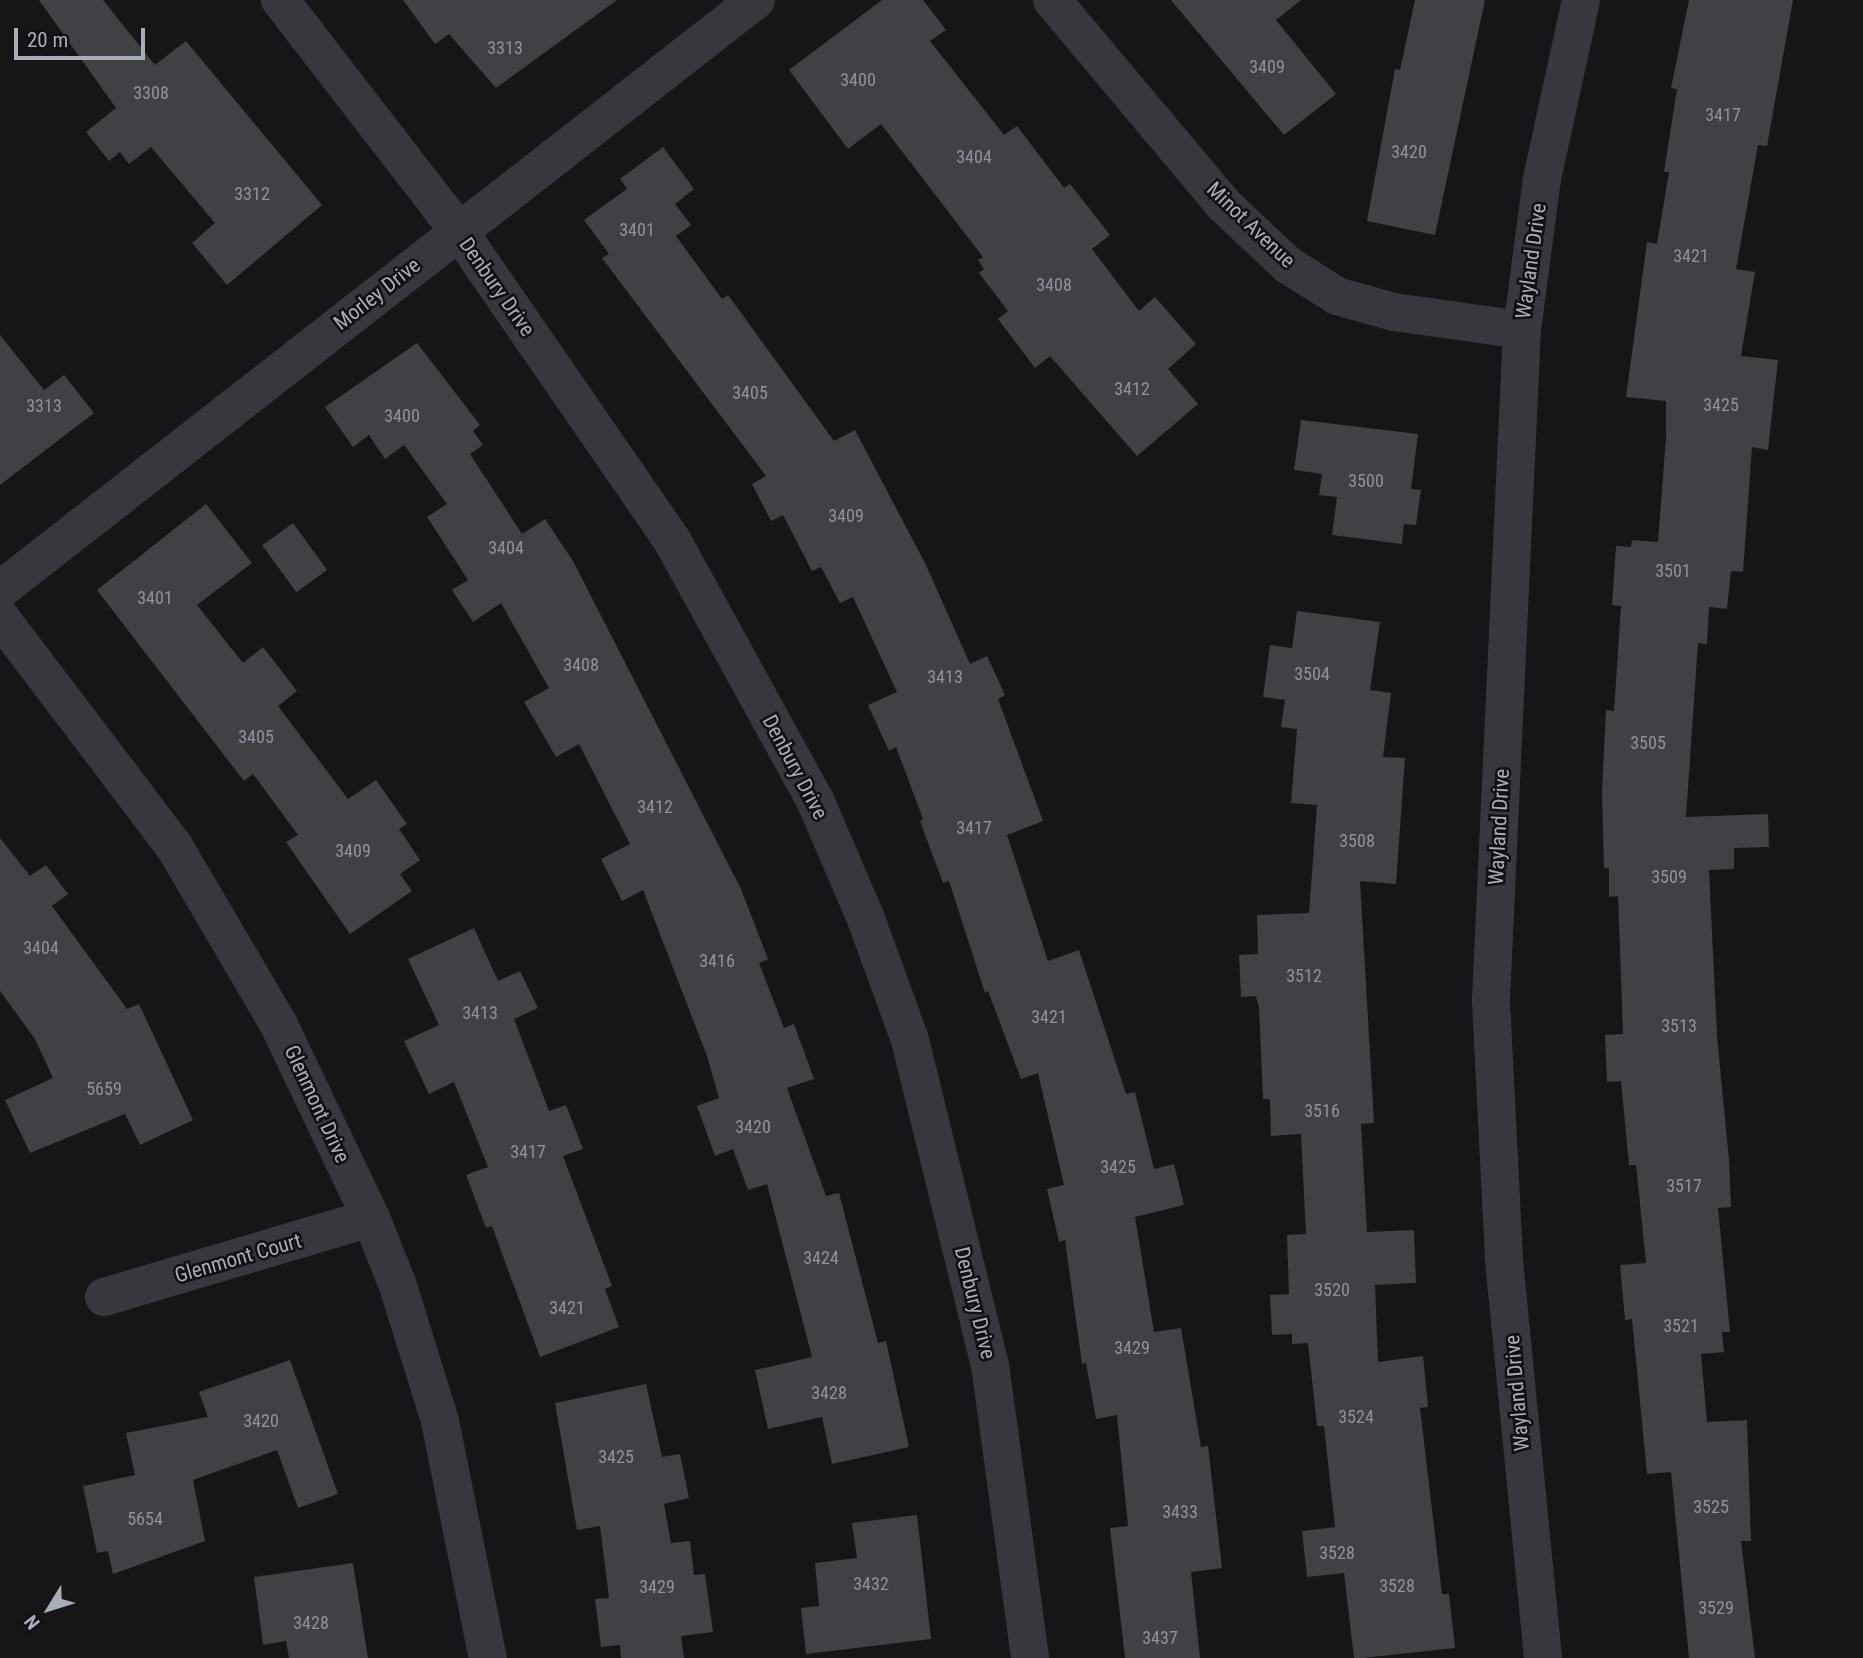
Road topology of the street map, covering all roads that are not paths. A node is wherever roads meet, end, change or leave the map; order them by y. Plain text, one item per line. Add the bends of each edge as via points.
1 (280, 0) edge
2 (756, 0) edge
3 (1052, 0) edge
4 (1581, 0) edge
5 (458, 230) junction
6 (1522, 330) junction
7 (0, 590) edge
8 (0, 617) edge
9 (371, 1218) junction
10 (104, 1297) dead end
11 (488, 1658) edge
12 (1030, 1658) edge
13 (1543, 1658) edge

1 - 5 street, Denbury Drive
2 - 5 street, Morley Drive
3 - 6 street, Minot Avenue via 1224,205 1288,265 1336,296 1394,312
4 - 6 street, Wayland Drive via 1542,179
5 - 7 street, Morley Drive
5 - 12 street, Denbury Drive via 673,542 815,800 866,919 910,1040 990,1365
6 - 13 street, Wayland Drive via 1491,999 1504,1258
8 - 9 street, Glenmont Drive via 174,846 278,1023
9 - 10 street, Glenmont Court
9 - 11 street, Glenmont Drive via 398,1286 440,1421

